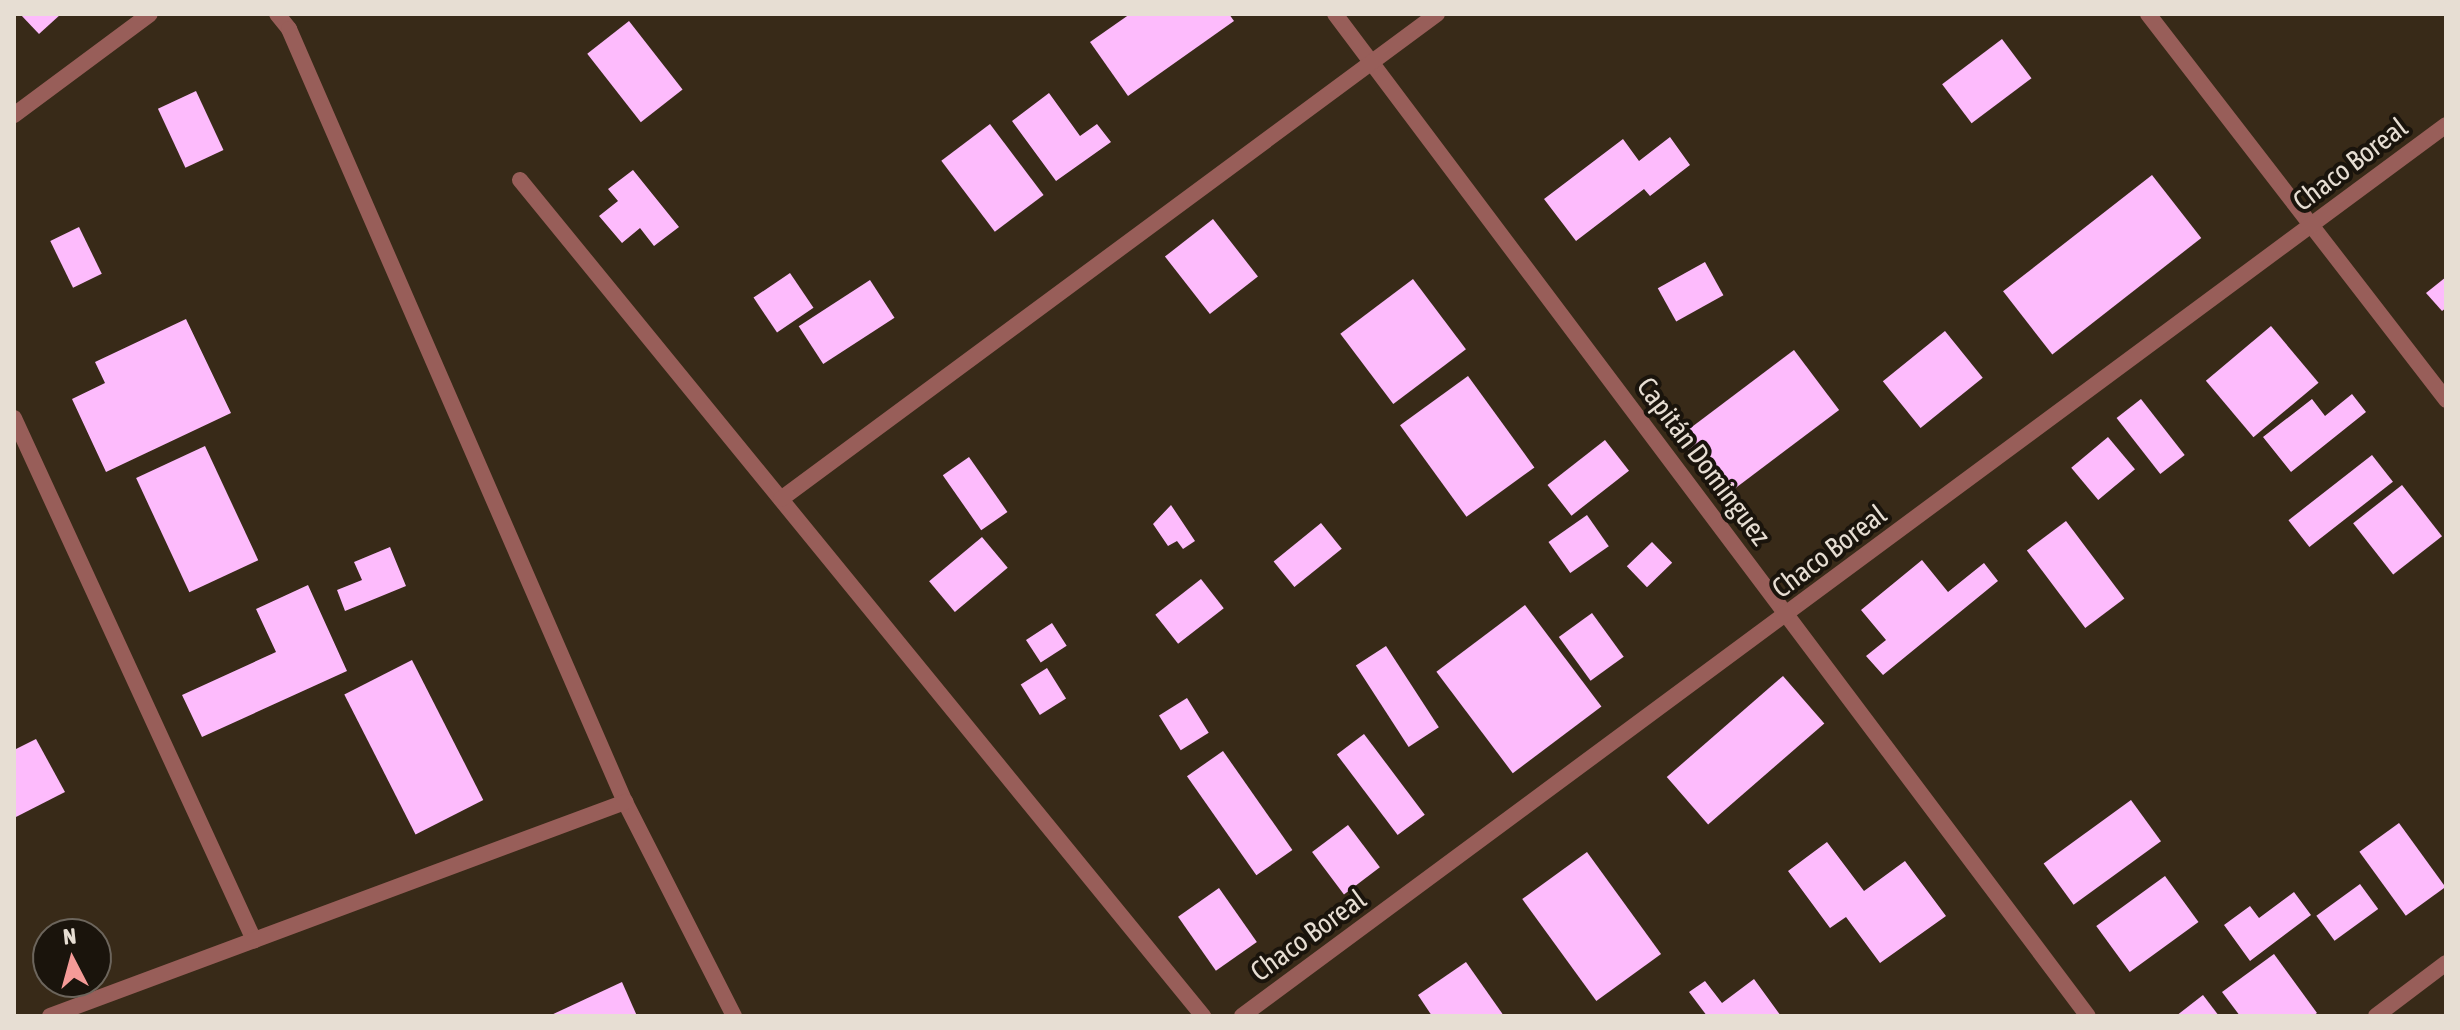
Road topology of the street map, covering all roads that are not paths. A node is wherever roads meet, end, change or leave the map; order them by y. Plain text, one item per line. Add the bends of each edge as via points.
1 (150, 14) edge
2 (277, 14) edge
3 (1335, 14) edge
4 (1437, 14) edge
5 (2148, 14) edge
6 (1373, 63) junction
7 (14, 115) edge
8 (2446, 125) edge
9 (520, 180) dead end
10 (2311, 225) junction
11 (2446, 400) edge
12 (14, 418) edge
13 (781, 499) junction
14 (1787, 615) junction
15 (625, 802) junction
16 (254, 940) junction
17 (2446, 963) edge
18 (50, 1016) edge
19 (734, 1016) edge
20 (1203, 1016) edge
21 (1242, 1016) edge
22 (2088, 1016) edge
23 (2376, 1016) edge

1 - 7 street
2 - 15 street via 289,29
3 - 6 street, Capitán Dominguez
4 - 6 street
5 - 10 street
6 - 13 street
6 - 14 street, Capitán Dominguez
8 - 10 street, Chaco Boreal
9 - 13 street
10 - 11 street
10 - 14 street, Chaco Boreal
12 - 16 street
13 - 20 street
14 - 21 street, Chaco Boreal
14 - 22 street, Capitán Dominguez
15 - 16 street
15 - 19 street
16 - 18 street
17 - 23 street

